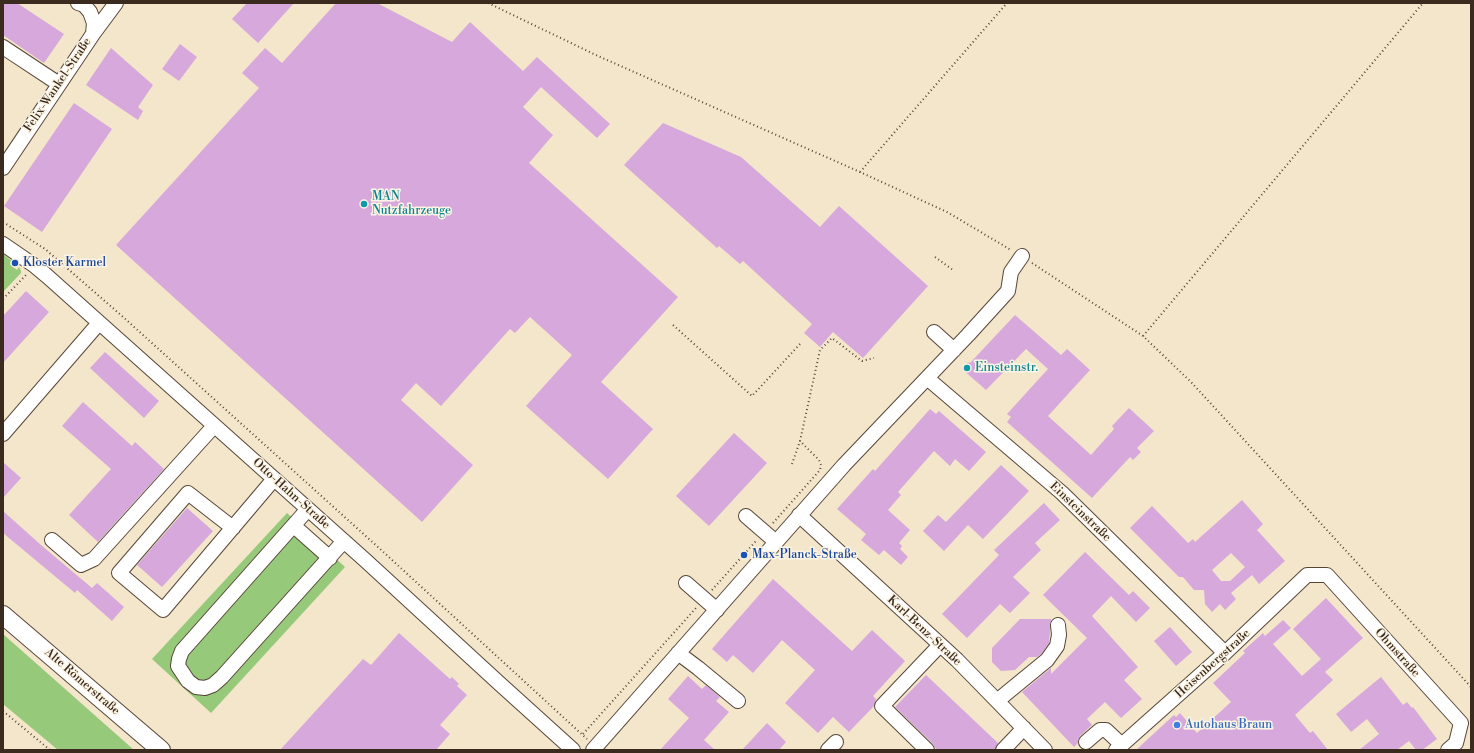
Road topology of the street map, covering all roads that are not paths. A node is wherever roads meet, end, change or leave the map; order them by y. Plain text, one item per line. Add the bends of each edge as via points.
1 (78, 3) edge
2 (116, 3) edge
3 (93, 34) junction
4 (3, 47) edge
5 (59, 84) junction
6 (3, 168) edge
7 (3, 244) edge
8 (1022, 256) dead end
9 (99, 323) junction
10 (934, 332) dead end
11 (954, 350) junction
12 (927, 378) junction
13 (214, 426) junction
14 (3, 434) edge
15 (274, 479) junction
16 (308, 509) junction
17 (799, 515) junction
18 (746, 516) dead end
19 (294, 526) junction
20 (233, 528) junction
21 (52, 540) dead end
22 (344, 541) junction
23 (776, 542) junction
24 (330, 558) junction
25 (1307, 576) joint
26 (686, 583) dead end
27 (716, 610) junction
28 (3, 614) edge
29 (1058, 625) dead end
30 (940, 645) junction
31 (678, 653) junction
32 (1226, 653) junction
33 (738, 701) dead end
34 (997, 701) junction
35 (1024, 728) junction
36 (1086, 742) dead end
37 (1119, 747) edge
38 (595, 748) edge
39 (161, 750) edge
40 (573, 750) edge
41 (927, 750) edge
42 (1003, 750) edge
43 (1045, 750) edge
44 (1448, 750) edge

1 - 3 street, Felix-Wankel-Straße via 90,12 94,23
2 - 3 street
3 - 5 street, Felix-Wankel-Straße
4 - 5 street
5 - 6 street, Felix-Wankel-Straße
7 - 9 street, Otto-Hahn-Straße via 35,266
8 - 11 street via 1011,272 1008,291
9 - 13 street, Otto-Hahn-Straße
9 - 14 street
10 - 11 street
11 - 12 street
12 - 17 street
12 - 32 street, Einsteinstraße via 1062,493
13 - 15 street, Otto-Hahn-Straße
13 - 21 street via 94,559 81,565
15 - 16 street, Otto-Hahn-Straße
15 - 20 street
16 - 19 street
16 - 22 street, Otto-Hahn-Straße
17 - 23 street
17 - 30 street, Karl-Benz-Straße
18 - 23 street
19 - 24 street
19 - 24 street via 182,652 178,666 188,681 196,687 205,688 213,685
20 - 20 street via 163,610 119,573 188,493
22 - 24 street
22 - 40 street, Otto-Hahn-Straße
23 - 27 street
25 - 32 street, Heisenbergstraße
25 - 44 street, Ohmstraße via 1327,575 1461,723 1456,743
26 - 27 street
27 - 31 street
28 - 39 main road, Alte Römerstraße
29 - 34 street via 1056,646 1047,660
30 - 34 street, Karl-Benz-Straße
30 - 41 street via 882,706
31 - 33 street
31 - 38 street
32 - 37 street, Heisenbergstraße
34 - 35 street, Karl-Benz-Straße
35 - 42 street
35 - 43 street, Karl-Benz-Straße
36 - 37 street via 1100,730 1106,730

